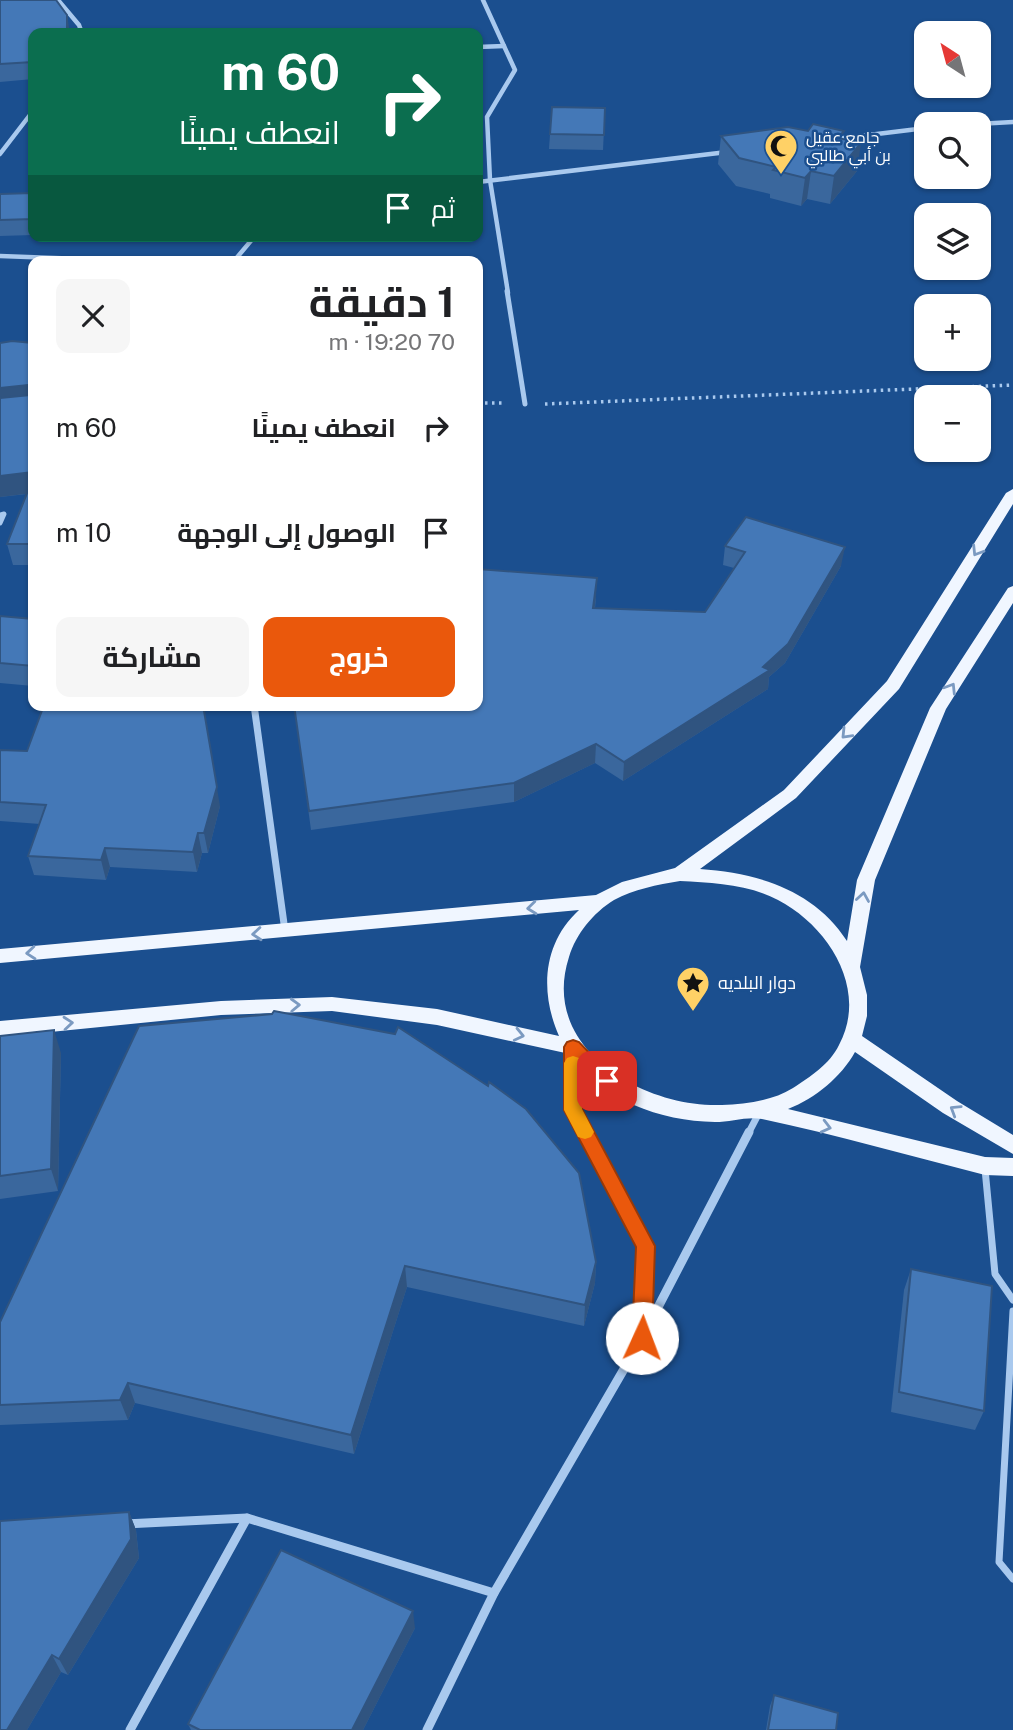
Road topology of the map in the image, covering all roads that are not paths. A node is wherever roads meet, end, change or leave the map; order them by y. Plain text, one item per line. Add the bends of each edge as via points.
1 (58, 0) edge
2 (483, 0) edge
3 (80, 28) edge
4 (504, 46) junction
5 (483, 47) edge
6 (28, 118) edge
7 (1013, 122) edge
8 (991, 123) edge
9 (914, 129) edge
10 (830, 139) edge
11 (735, 151) edge
12 (0, 154) edge
13 (490, 180) junction
14 (483, 181) edge
15 (251, 242) edge
16 (0, 256) edge
17 (238, 256) edge
18 (28, 257) edge
19 (525, 404) road end
20 (1013, 494) edge
21 (0, 514) edge
22 (0, 523) edge
23 (1013, 591) edge
24 (255, 711) edge
25 (680, 874) junction
26 (600, 901) junction
27 (285, 931) junction
28 (0, 956) edge
29 (852, 964) junction
30 (0, 1029) edge
31 (852, 1039) junction
32 (573, 1047) junction
33 (760, 1110) junction
34 (1013, 1145) edge
35 (985, 1166) junction
36 (1013, 1167) edge
37 (1013, 1300) edge
38 (1013, 1311) edge
39 (642, 1338) junction
40 (247, 1518) junction
41 (110, 1524) edge
42 (1013, 1579) edge
43 (494, 1593) junction
44 (130, 1730) edge
45 (427, 1730) edge

1 - 3 street
2 - 4 street
4 - 5 street
4 - 13 street via 515,70 487,117
6 - 12 street
7 - 8 street
9 - 10 street
11 - 13 street
13 - 14 street
13 - 19 street
15 - 17 street
16 - 18 street
20 -> 25 main road via 893,685 790,793
21 - 22 street via 4,514
29 -> 23 main road via 866,880 938,708
24 - 27 street
25 - 26 main road via 638,882
25 - 29 main road via 733,877 784,894 825,925
26 -> 27 main road
26 - 32 main road via 571,930 555,967 555,1007
27 -> 28 main road
29 - 31 main road via 860,1002
30 -> 32 main road via 221,1008 332,1004 437,1017
31 - 33 main road via 832,1070 800,1094
34 -> 31 main road
32 - 33 main road via 607,1081 654,1104 707,1115
32 - 39 street via 573,1110 646,1246
33 -> 35 main road
33 - 39 street
35 - 36 main road
35 - 37 lane via 995,1274
38 - 42 lane via 999,1562
39 - 43 street
40 - 41 street
40 - 43 street
40 - 44 street
43 - 45 street

